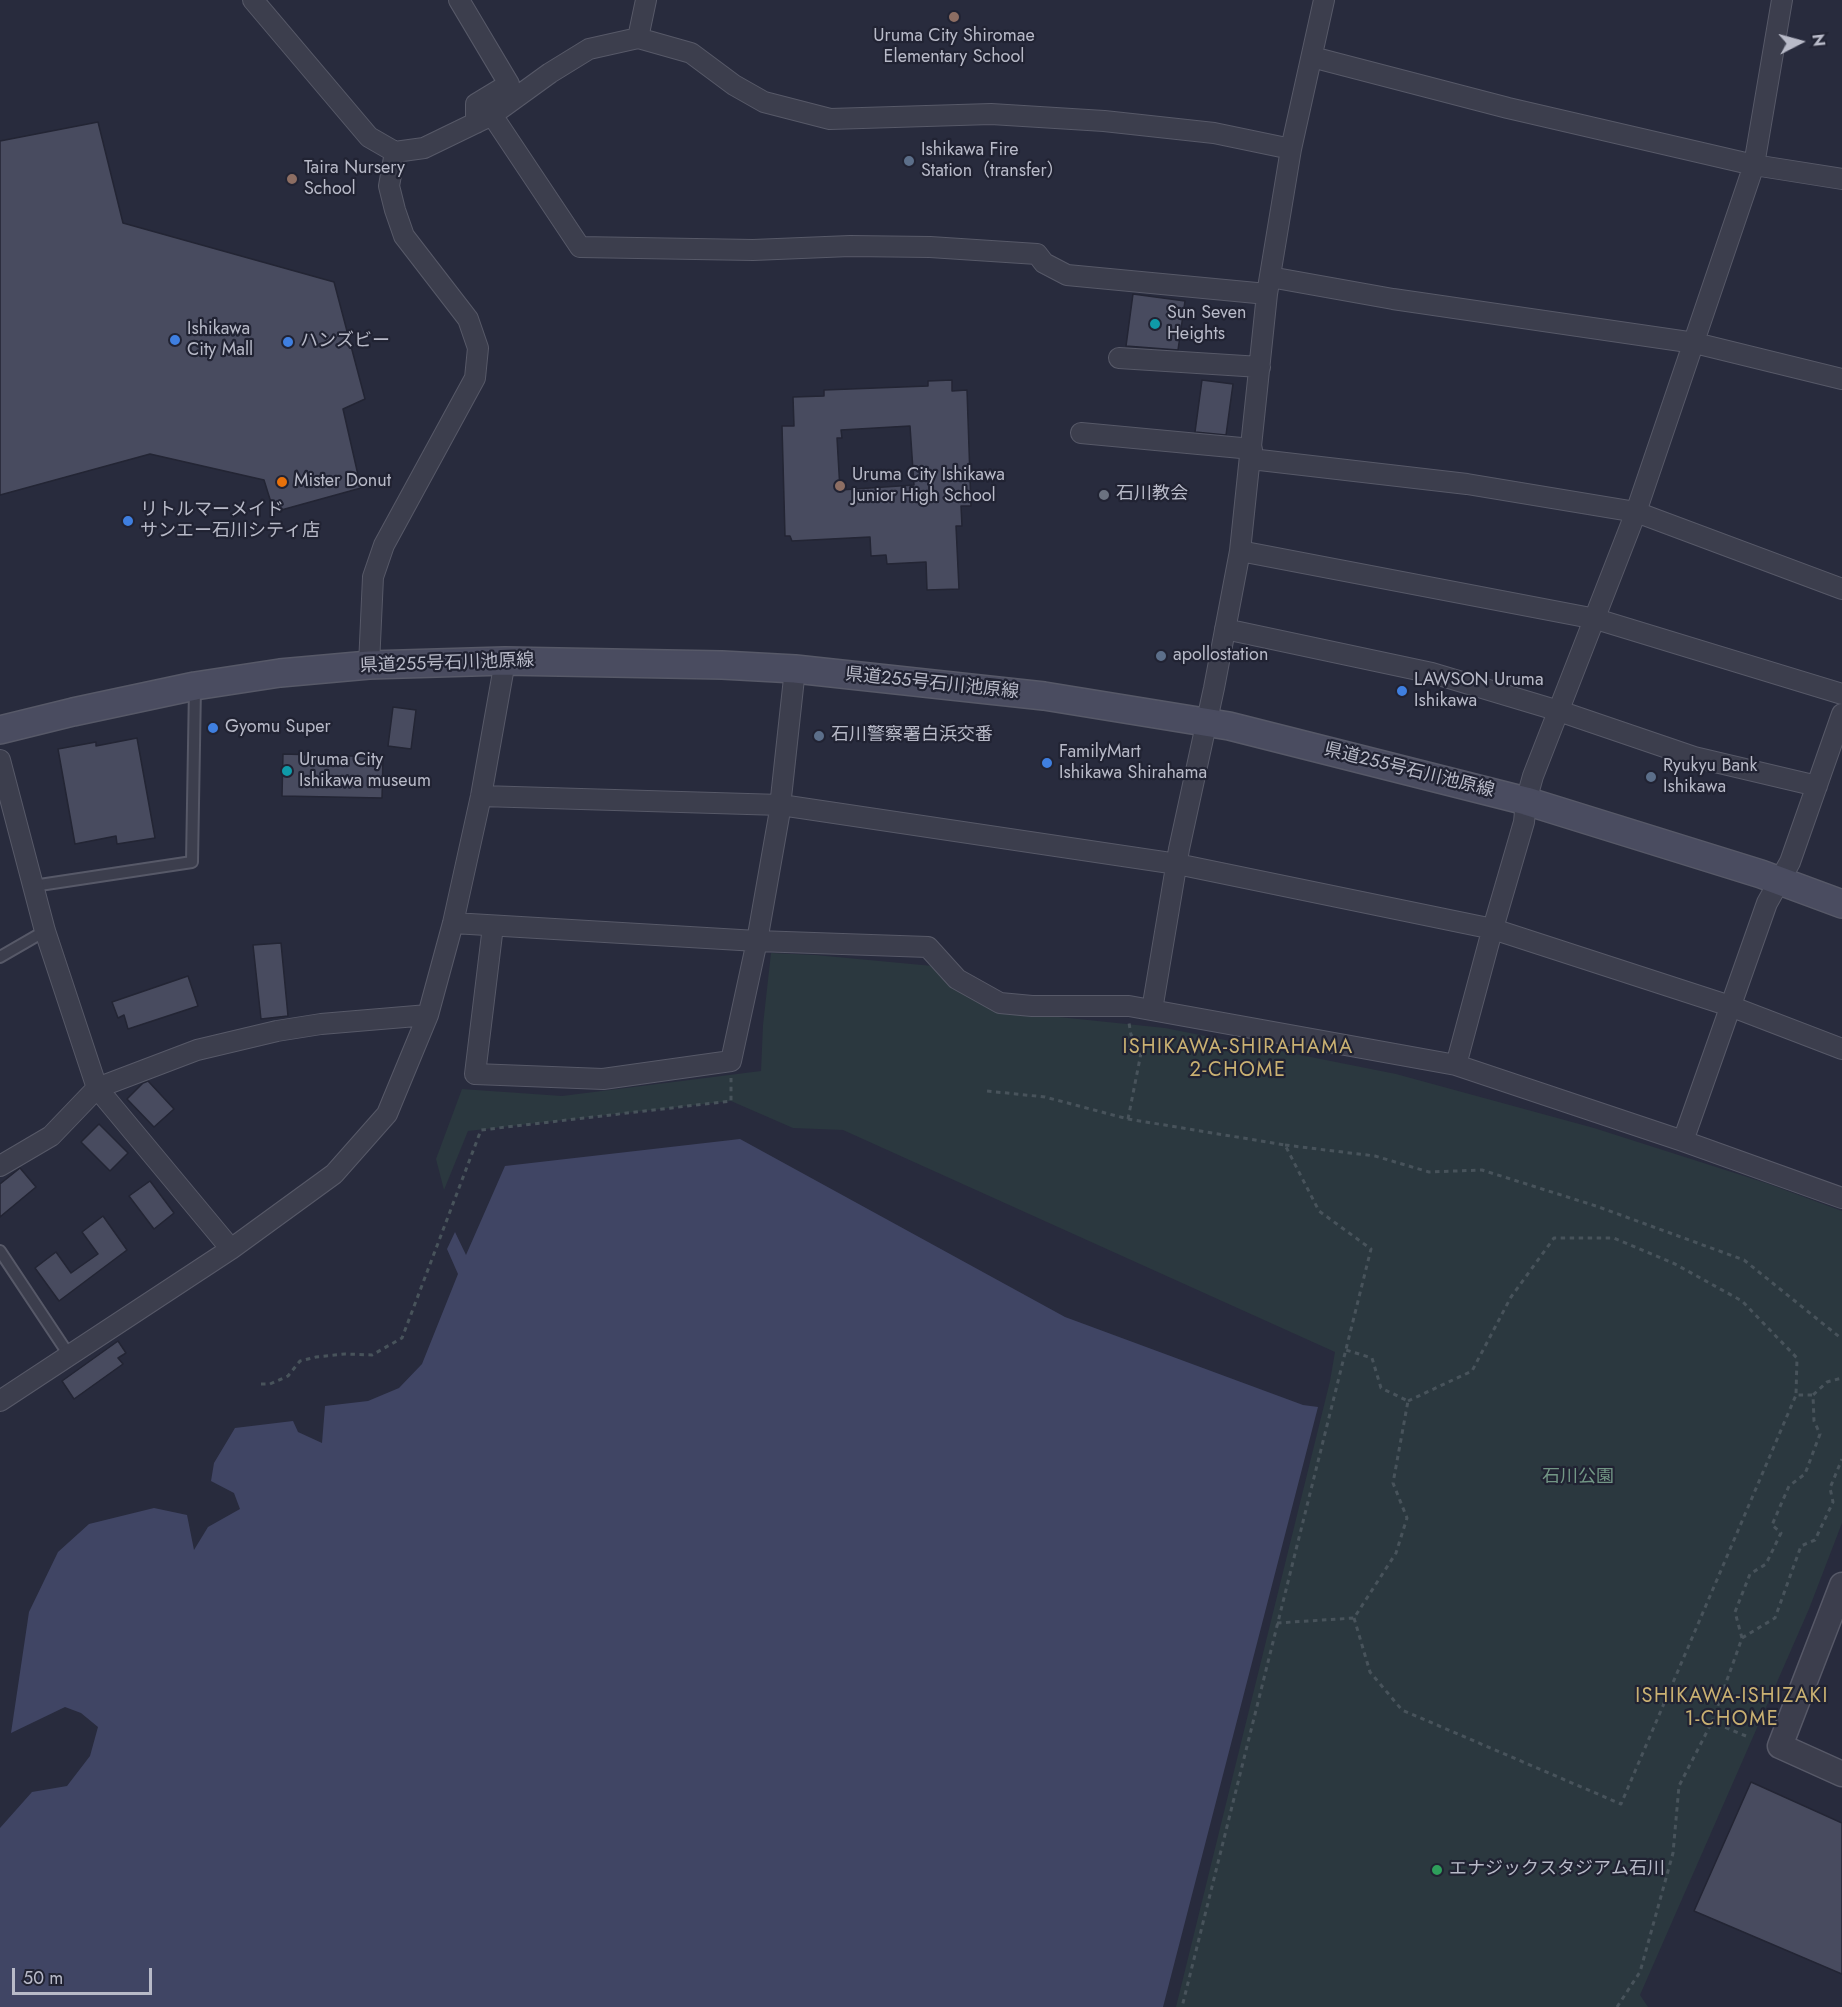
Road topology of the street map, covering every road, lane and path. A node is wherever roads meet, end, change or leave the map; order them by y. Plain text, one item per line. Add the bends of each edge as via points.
1 (253, 0) edge
2 (459, 0) edge
3 (646, 0) edge
4 (1324, 0) edge
5 (1782, 0) edge
6 (638, 38) junction
7 (1312, 57) junction
8 (484, 119) junction
9 (1291, 149) junction
10 (395, 152) junction
11 (1754, 165) junction
12 (1842, 179) edge
13 (1268, 286) junction
14 (1695, 343) junction
15 (1119, 358) dead end
16 (1260, 367) junction
17 (1842, 379) edge
18 (1081, 433) dead end
19 (1251, 454) junction
20 (1636, 512) junction
21 (1240, 551) junction
22 (1842, 589) edge
23 (1596, 619) junction
24 (1225, 629) junction
25 (505, 661) junction
26 (369, 665) junction
27 (795, 669) junction
28 (195, 686) junction
29 (1842, 694) edge
30 (1559, 711) junction
31 (1842, 714) edge
32 (1206, 721) junction
33 (0, 730) edge
34 (0, 760) edge
35 (1816, 786) junction
36 (481, 796) junction
37 (1526, 801) junction
38 (781, 805) junction
39 (1177, 864) junction
40 (1780, 881) junction
41 (33, 886) junction
42 (1842, 904) edge
43 (453, 923) junction
44 (492, 926) junction
45 (1493, 929) junction
46 (45, 931) junction
47 (757, 940) junction
48 (0, 957) edge
49 (1730, 1006) junction
50 (1152, 1010) junction
51 (429, 1015) junction
52 (1128, 1019) dead end
53 (1842, 1048) edge
54 (731, 1061) junction
55 (1456, 1065) junction
56 (97, 1088) junction
57 (987, 1091) dead end
58 (1128, 1119) junction
59 (1683, 1141) junction
60 (1285, 1145) junction
61 (0, 1166) edge
62 (1842, 1198) edge
63 (231, 1249) junction
64 (0, 1251) edge
65 (1842, 1339) edge
66 (1346, 1350) junction
67 (69, 1355) junction
68 (1842, 1378) edge
69 (261, 1384) dead end
70 (1796, 1395) junction
71 (1813, 1395) junction
72 (0, 1401) edge
73 (1408, 1401) junction
74 (1842, 1459) edge
75 (1842, 1585) edge
76 (1354, 1618) junction
77 (1278, 1623) junction
78 (1742, 1638) junction
79 (1712, 1722) junction
80 (1746, 1736) dead end
81 (1842, 1774) edge
82 (1182, 2007) edge
83 (1617, 2007) edge

1 - 10 street via 369,137
2 - 8 street via 509,84 476,104
3 - 6 street
4 - 7 street
5 - 11 street
6 - 8 street via 589,49
6 - 9 street via 691,53 764,102 831,120 1002,114 1214,133
7 - 9 street
7 - 11 street via 1508,108
8 - 10 street via 424,148
8 - 13 street via 580,247 930,247 1037,254 1044,263 1067,275
9 - 13 street
10 - 26 street via 389,186 404,236 468,319 478,348 475,378 384,545 373,577
11 - 12 street
11 - 14 street
13 - 14 street via 1394,299
13 - 16 street
14 - 17 street
14 - 20 street
15 - 16 street
16 - 19 street
18 - 19 street
19 - 20 street
19 - 21 street
20 - 22 street
20 - 23 street
21 - 23 street
21 - 24 street
23 - 29 street
23 - 30 street
24 - 30 street via 1432,673
24 - 32 street
25 - 26 main road, 県道255号石川池原線
25 - 27 main road, 県道255号石川池原線
25 - 36 street
26 - 28 main road, 県道255号石川池原線
27 - 32 main road, 県道255号石川池原線 via 1044,696
27 - 38 street
28 - 33 main road, 県道255号石川池原線
28 - 41 lane via 192,862
30 - 35 street via 1694,757
30 - 37 street
31 - 35 street
32 - 37 main road, 県道255号石川池原線
32 - 39 street
34 - 41 street
35 - 40 street
36 - 38 street
36 - 43 street
37 - 40 main road, 県道255号石川池原線
37 - 45 street via 1524,822
38 - 39 street
38 - 47 street
39 - 45 street
39 - 50 street
40 - 42 main road, 県道255号石川池原線
40 - 49 street via 1767,903
41 - 46 street
43 - 44 street
43 - 51 street
44 - 47 street
44 - 54 street via 475,1074 603,1079
45 - 49 street
45 - 55 street
46 - 48 lane
46 - 56 street
47 - 50 street via 928,947 957,979 1000,1003
47 - 54 street
49 - 53 street
49 - 59 street
50 - 55 street
51 - 56 street via 277,1030 196,1050
51 - 63 street via 387,1114 334,1174
52 - 58 path via 1131,1035 1143,1043
54 - 69 path via 730,1101 480,1130 402,1338 372,1355 300,1361 288,1376
55 - 59 street
56 - 61 street via 51,1136
56 - 63 street
57 - 58 path via 1045,1097
58 - 60 path
59 - 62 street
60 - 65 path via 1375,1156 1429,1172 1482,1170 1596,1206 1744,1260
60 - 66 path via 1319,1211 1371,1249
63 - 67 street
64 - 67 lane
66 - 73 path via 1372,1358 1381,1388
66 - 77 path
67 - 72 street
68 - 71 path via 1827,1382
70 - 71 path
70 - 73 path via 1797,1358 1742,1301 1676,1264 1614,1238 1554,1238 1511,1297 1472,1371
70 - 76 path via 1621,1804 1402,1710 1370,1672
71 - 78 path via 1814,1421 1820,1434 1805,1474 1789,1486 1772,1525 1780,1533 1766,1564 1750,1574 1735,1612
73 - 76 path via 1393,1483 1407,1518 1396,1553
74 - 78 path via 1830,1488 1833,1502 1815,1539 1801,1546 1775,1618
75 - 81 street via 1780,1746
76 - 77 path
77 - 82 path
78 - 79 path
79 - 80 path
79 - 83 path via 1679,1786 1673,1853 1640,1972

